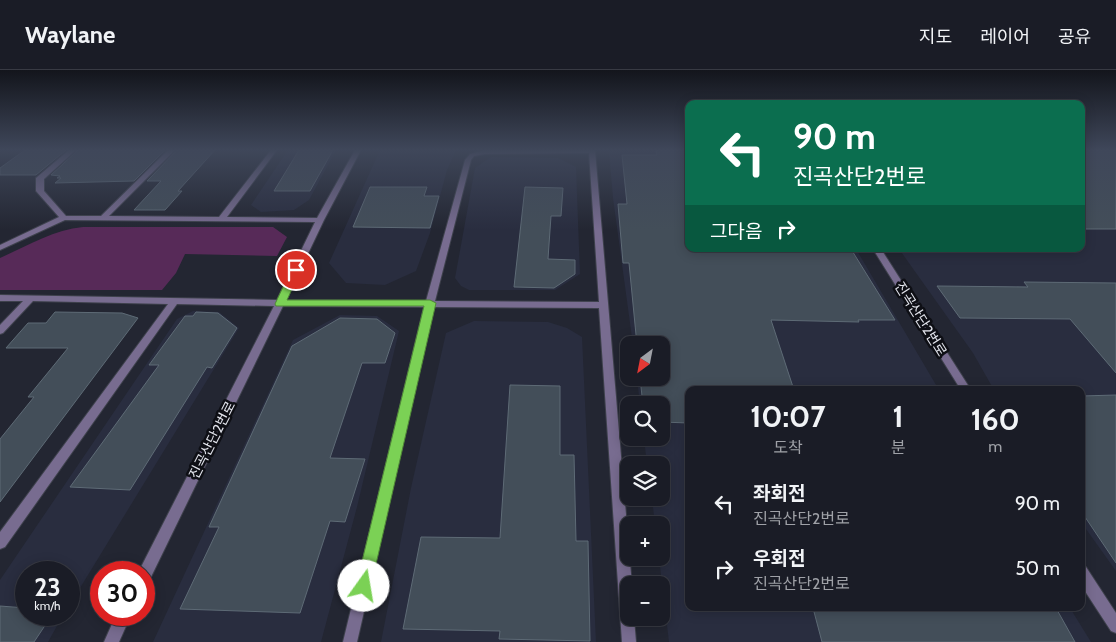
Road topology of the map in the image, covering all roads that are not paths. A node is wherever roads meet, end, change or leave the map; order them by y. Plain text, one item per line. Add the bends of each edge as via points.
1 (41, 177) edge
2 (145, 177) edge
3 (253, 177) edge
4 (344, 177) edge
5 (464, 177) edge
6 (594, 177) edge
7 (64, 218) junction
8 (102, 219) junction
9 (221, 219) junction
10 (320, 220) junction
11 (0, 248) edge
12 (879, 252) edge
13 (0, 298) edge
14 (30, 299) junction
15 (175, 301) junction
16 (430, 303) junction
17 (280, 304) junction
18 (604, 305) junction
19 (0, 330) edge
20 (963, 386) edge
21 (0, 542) edge
22 (152, 561) edge
23 (1085, 578) edge
24 (119, 626) edge
25 (1116, 626) edge
26 (111, 642) edge
27 (350, 642) edge
28 (630, 642) edge

1 - 7 street via 40,191
2 - 8 street
3 - 9 street
4 - 10 street, 진곡산단2번로
5 - 16 street
6 - 18 street
7 - 8 street
7 - 11 street
8 - 9 street
9 - 10 street
10 - 17 street, 진곡산단2번로
12 - 20 street, 진곡산단2번로
13 - 14 street
14 - 15 street
14 - 19 street
15 - 17 street
15 - 21 street
16 - 17 street
16 - 18 street
16 - 27 street
17 - 22 street, 진곡산단2번로
18 - 28 street
23 - 25 street
24 - 26 street

